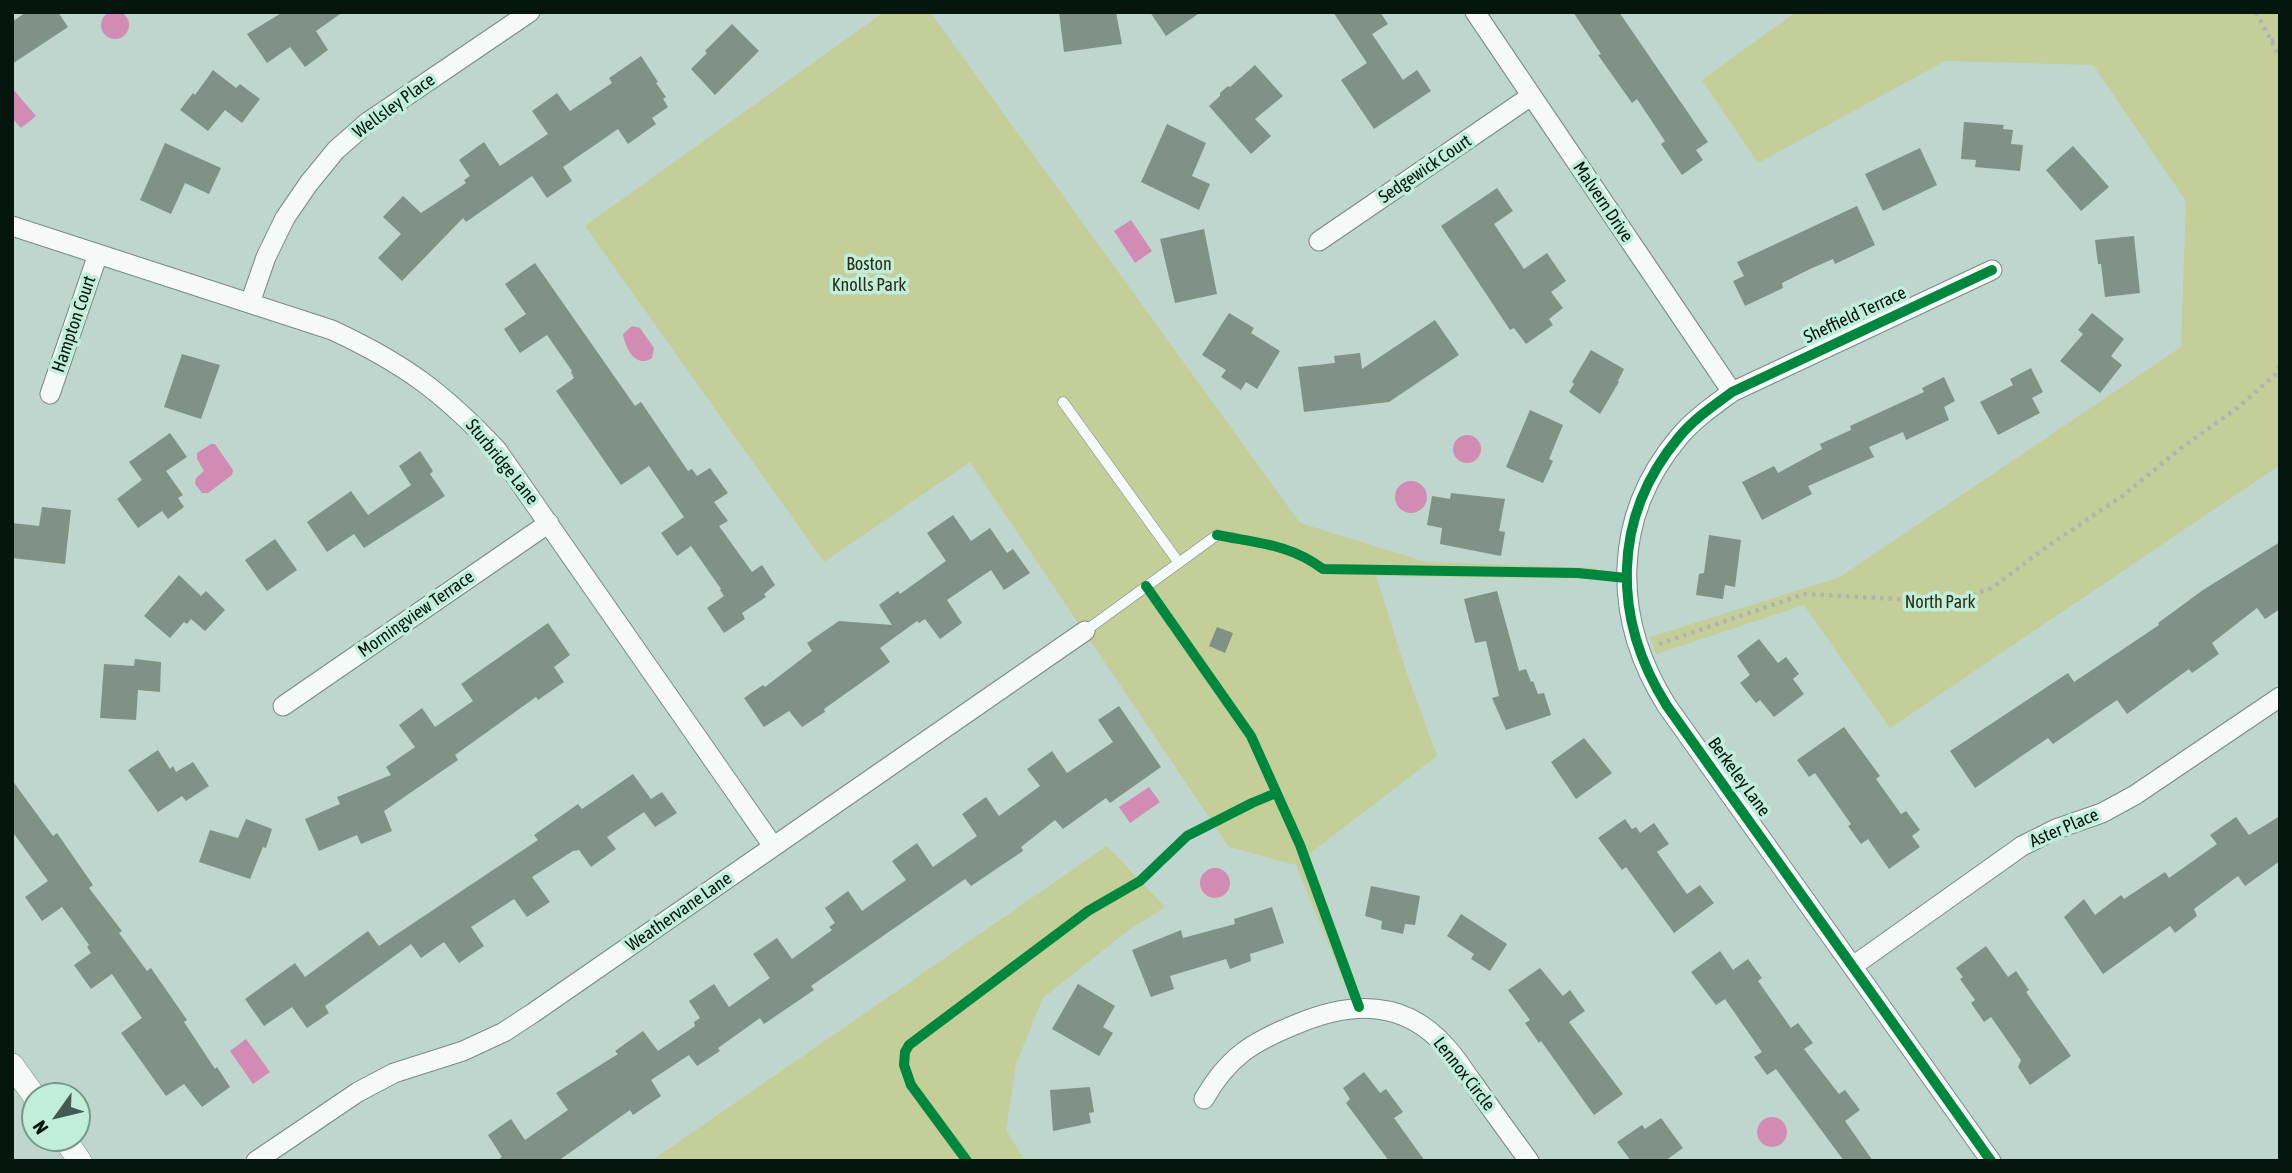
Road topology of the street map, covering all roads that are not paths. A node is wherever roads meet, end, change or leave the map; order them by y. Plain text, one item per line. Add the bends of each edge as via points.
1 (530, 12) edge
2 (1475, 12) edge
3 (1531, 96) junction
4 (12, 226) edge
5 (1319, 241) dead end
6 (98, 254) junction
7 (1992, 270) dead end
8 (250, 303) junction
9 (1732, 393) junction
10 (50, 394) dead end
11 (1063, 402) dead end
12 (549, 523) junction
13 (1217, 535) dead end
14 (1179, 563) junction
15 (1085, 631) joint
16 (2280, 697) edge
17 (283, 706) dead end
18 (773, 846) junction
19 (1853, 965) junction
20 (12, 1065) edge
21 (24, 1082) edge
22 (1204, 1099) dead end
23 (256, 1161) edge
24 (1529, 1161) edge
25 (1991, 1161) edge

1 - 8 street, Wellsley Place via 368,122 336,150 285,218
2 - 3 street, Malvern Drive
3 - 5 street, Sedgewick Court
3 - 9 street, Malvern Drive
4 - 6 street, Sturbridge Lane
6 - 8 street, Sturbridge Lane
6 - 10 street, Hampton Court
7 - 9 street, Sheffield Terrace
8 - 12 street, Sturbridge Lane via 332,330 377,351 425,382 497,450
9 - 19 street, Berkeley Lane via 1680,436 1659,463 1642,497 1626,563 1632,631 1654,687
11 - 14 lane
12 - 17 street, Morningview Terrace
12 - 18 street, Sturbridge Lane
13 - 14 lane
14 - 15 lane
15 - 18 street, Weathervane Lane
16 - 19 street, Aster Place via 2135,795 2022,846
18 - 23 street, Weathervane Lane via 504,1032 394,1073
19 - 25 street, Berkeley Lane
20 - 21 street
22 - 24 street, Lennox Circle via 1238,1054 1271,1034 1344,1009 1384,1010 1428,1030 1447,1048

